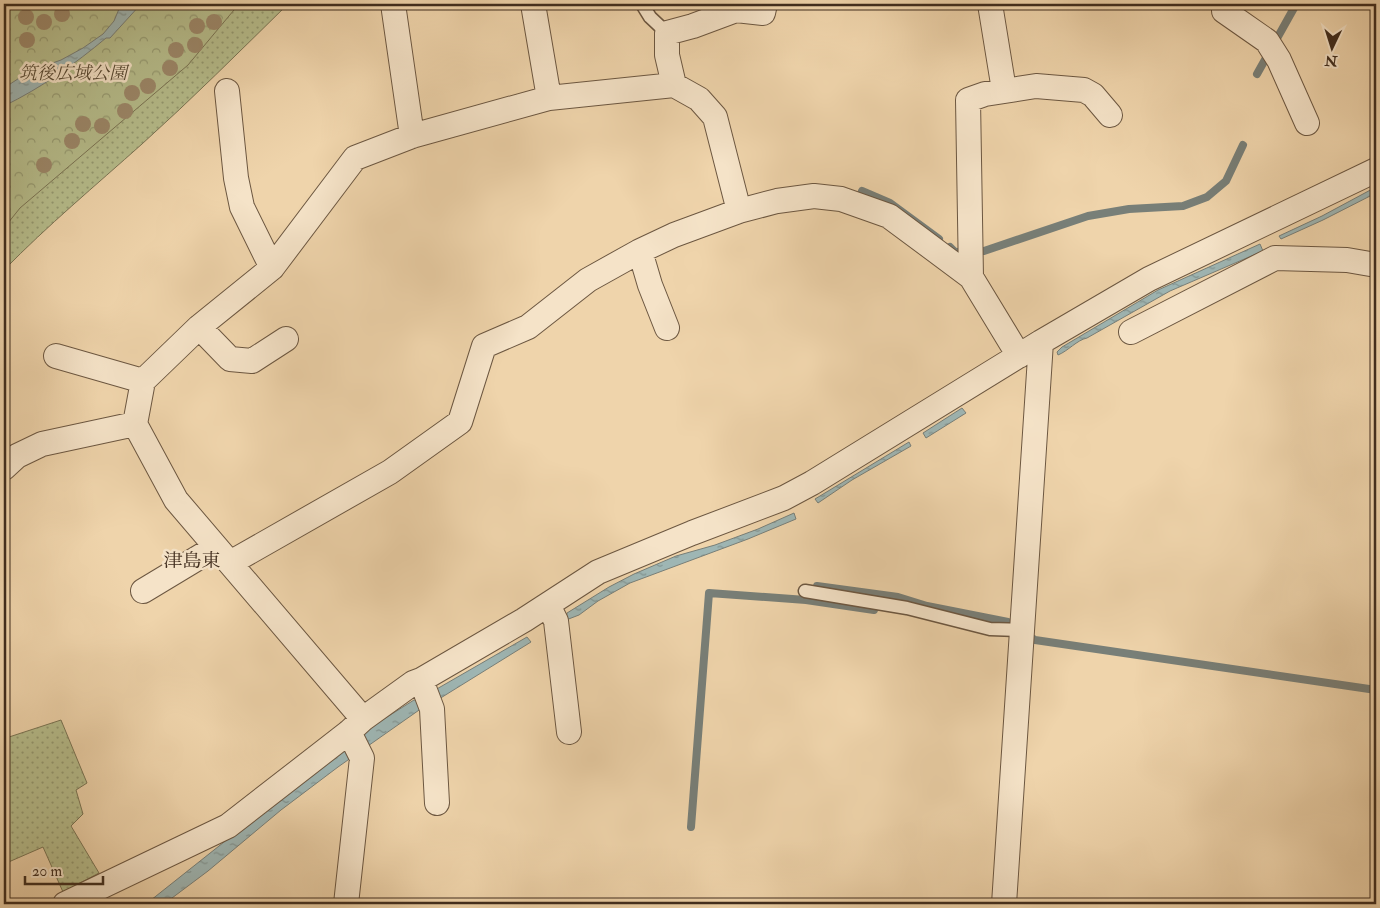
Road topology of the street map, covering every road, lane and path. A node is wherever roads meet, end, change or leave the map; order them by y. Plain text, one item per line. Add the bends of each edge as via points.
1 (393, 4) edge
2 (533, 4) edge
3 (642, 4) edge
4 (765, 4) edge
5 (990, 4) edge
6 (1224, 4) edge
7 (667, 32) junction
8 (674, 85) junction
9 (1004, 90) junction
10 (227, 91) dead end
11 (549, 98) junction
12 (1110, 115) dead end
13 (1307, 123) dead end
14 (412, 136) junction
15 (1376, 170) edge
16 (739, 211) junction
17 (1263, 226) junction
18 (640, 251) junction
19 (1275, 258) junction
20 (1376, 265) edge
21 (272, 268) junction
22 (971, 277) junction
23 (199, 327) junction
24 (667, 328) dead end
25 (1131, 332) dead end
26 (286, 339) dead end
27 (1041, 342) junction
28 (56, 356) dead end
29 (1019, 356) junction
30 (143, 381) junction
31 (135, 424) junction
32 (4, 468) edge
33 (223, 555) junction
34 (143, 591) dead end
35 (805, 591) dead end
36 (548, 605) junction
37 (1022, 630) junction
38 (421, 680) junction
39 (356, 725) junction
40 (569, 732) dead end
41 (438, 803) dead end
42 (65, 904) edge
43 (346, 904) edge
44 (1004, 904) edge

1 - 14 street
2 - 11 street
3 - 7 lane via 650,17
4 - 7 street via 763,13 736,10
5 - 9 street
6 - 13 street via 1224,11 1267,41
7 - 8 street via 667,55
8 - 11 street
8 - 16 street via 699,99 715,117
9 - 12 street via 1036,86 1084,90 1093,95
9 - 22 street via 968,100
10 - 21 street via 242,207
11 - 14 street
14 - 21 street via 355,158
15 - 17 street
16 - 18 street
16 - 22 street via 814,196 841,198 889,216
17 - 19 street
17 - 27 street via 1149,279
18 - 24 street
18 - 33 street via 588,280 528,328 484,346 460,422 390,472
19 - 20 street via 1347,260
19 - 25 street
21 - 23 street
22 - 29 street
23 - 26 street via 230,359 252,361
23 - 30 street
27 - 29 street
27 - 37 street
28 - 30 street
29 - 36 street via 784,498 598,572
30 - 31 street
31 - 32 street via 42,444 17,456
31 - 33 street via 176,500
33 - 34 street
33 - 39 street
35 - 37 lane via 907,608 990,628
36 - 38 street
36 - 40 street via 556,621
37 - 44 street
38 - 39 street
38 - 41 street via 432,709
39 - 42 street via 228,826
39 - 43 street via 362,758

